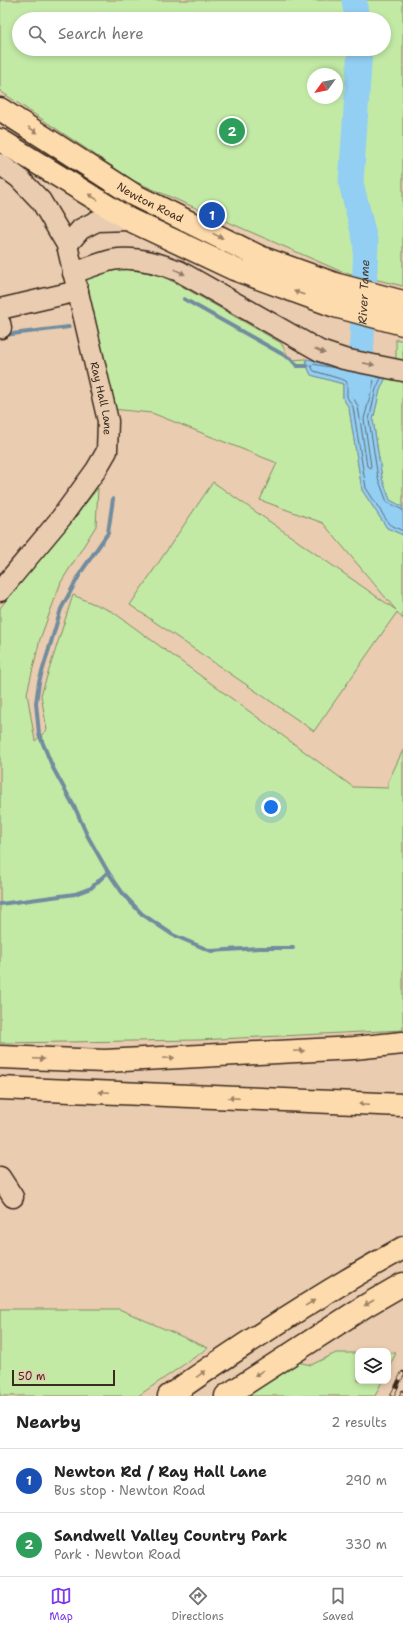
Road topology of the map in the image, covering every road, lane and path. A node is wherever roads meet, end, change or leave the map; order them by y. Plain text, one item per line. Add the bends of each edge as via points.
1 (0, 109) edge
2 (0, 140) edge
3 (0, 164) edge
4 (130, 220) junction
5 (156, 232) junction
6 (67, 245) junction
7 (143, 260) junction
8 (75, 282) junction
9 (398, 312) edge
10 (0, 320) edge
11 (399, 370) edge
12 (0, 591) edge
13 (403, 1043) edge
14 (0, 1058) edge
15 (0, 1088) edge
16 (403, 1105) edge
17 (0, 1177) edge
18 (13, 1197) dead end
19 (403, 1248) edge
20 (403, 1284) edge
21 (169, 1396) edge
22 (226, 1396) edge

1 -> 9 highway, Newton Road via 134,195 260,257 338,285
4 -> 2 highway, Newton Road
3 - 6 street via 19,178 41,202
4 - 5 highway, Newton Road
4 - 6 street via 97,221 81,229
5 - 7 street
9 -> 5 highway, Newton Road via 336,306 234,269
6 - 8 street, Ray Hall Lane
7 - 8 street via 113,260
7 -> 11 street via 179,271 320,351 344,359
8 - 10 street
8 - 12 street, Ray Hall Lane via 108,421 107,451 61,518
14 -> 13 highway via 104,1061 354,1048
16 -> 15 highway
17 - 18 street
21 -> 19 highway via 284,1319
20 -> 22 highway

